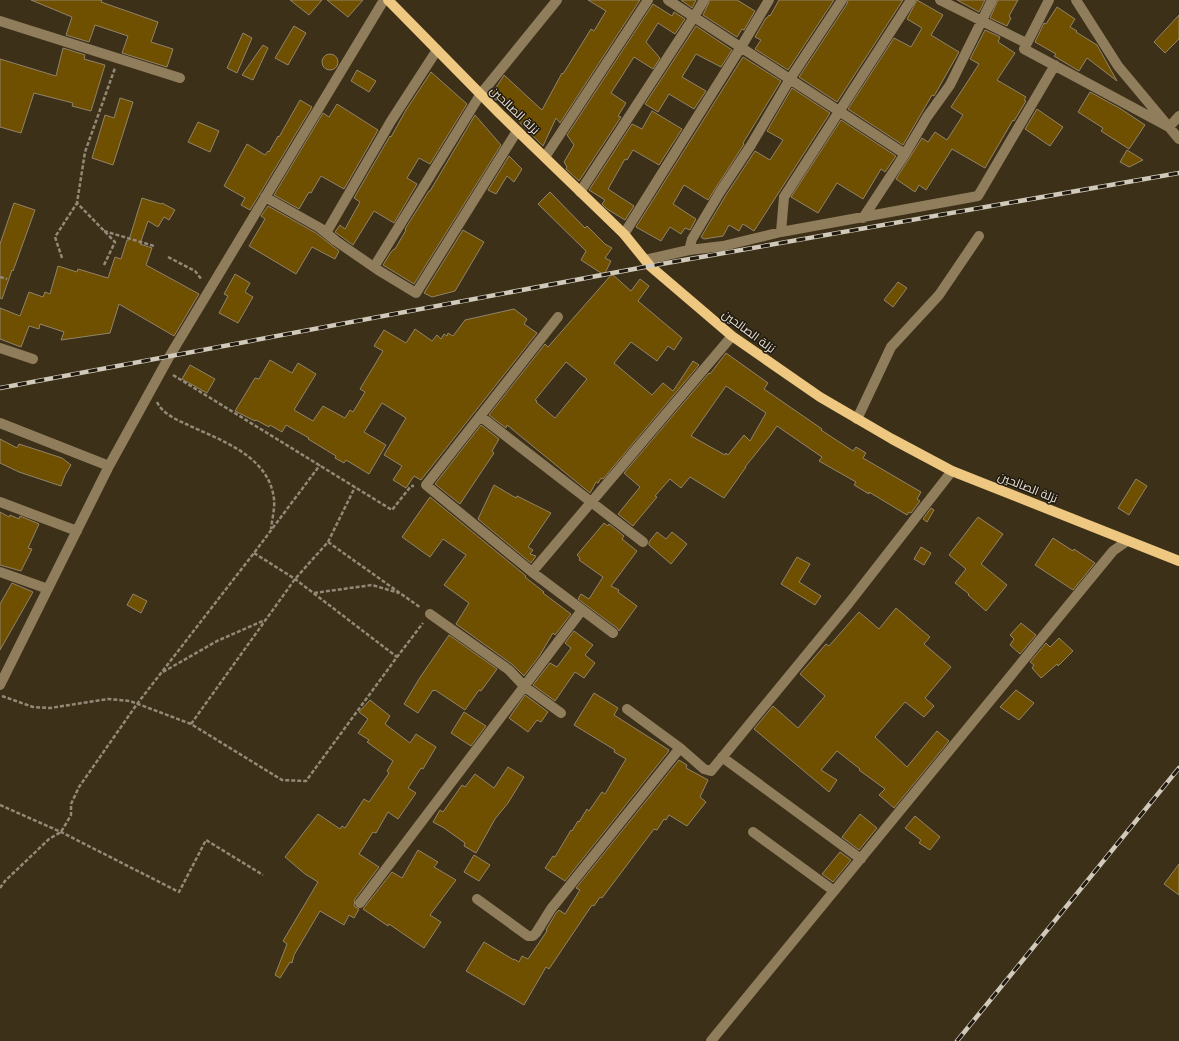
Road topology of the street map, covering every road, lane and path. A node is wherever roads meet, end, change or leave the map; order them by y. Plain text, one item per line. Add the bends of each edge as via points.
1 (384, 0) edge
2 (388, 0) edge
3 (557, 0) edge
4 (648, 0) edge
5 (668, 0) edge
6 (704, 0) edge
7 (769, 0) edge
8 (842, 0) edge
9 (911, 0) edge
10 (940, 0) edge
11 (992, 0) edge
12 (1049, 0) edge
13 (1076, 0) edge
14 (694, 17) junction
15 (0, 21) edge
16 (981, 22) junction
17 (1026, 43) junction
18 (741, 47) junction
19 (437, 50) junction
20 (118, 58) junction
21 (1055, 65) junction
22 (180, 78) dead end
23 (790, 79) junction
24 (480, 94) junction
25 (839, 111) junction
26 (1179, 116) edge
27 (1169, 127) junction
28 (517, 130) junction
29 (1179, 139) edge
30 (905, 154) junction
31 (544, 157) junction
32 (580, 192) junction
33 (265, 197) junction
34 (77, 203) junction
35 (863, 218) junction
36 (104, 231) junction
37 (781, 232) junction
38 (326, 233) junction
39 (624, 234) junction
40 (979, 236) dead end
41 (154, 246) dead end
42 (689, 250) junction
43 (168, 257) dead end
44 (62, 258) dead end
45 (645, 260) junction
46 (104, 265) dead end
47 (374, 267) junction
48 (0, 277) edge
49 (7, 279) dead end
50 (209, 290) junction
51 (558, 317) dead end
52 (732, 336) junction
53 (0, 348) edge
54 (33, 359) dead end
55 (162, 369) junction
56 (151, 389) junction
57 (480, 416) junction
58 (857, 419) junction
59 (0, 423) edge
60 (320, 465) junction
61 (109, 466) junction
62 (952, 471) junction
63 (426, 485) junction
64 (355, 487) junction
65 (0, 502) edge
66 (592, 502) junction
67 (77, 531) junction
68 (271, 531) junction
69 (1127, 541) junction
70 (328, 542) junction
71 (643, 542) dead end
72 (254, 553) junction
73 (1179, 561) edge
74 (0, 572) edge
75 (532, 572) junction
76 (295, 579) junction
77 (48, 589) junction
78 (314, 593) junction
79 (401, 593) junction
80 (582, 610) junction
81 (430, 614) junction
82 (266, 620) junction
83 (613, 633) dead end
84 (397, 657) junction
85 (161, 673) junction
86 (0, 685) edge
87 (525, 687) junction
88 (0, 696) edge
89 (137, 704) junction
90 (627, 709) dead end
91 (561, 713) dead end
92 (191, 724) junction
93 (680, 748) junction
94 (722, 757) junction
95 (0, 805) edge
96 (61, 832) junction
97 (752, 832) dead end
98 (861, 859) junction
99 (263, 875) dead end
100 (0, 888) edge
101 (834, 891) junction
102 (476, 899) dead end
103 (360, 903) dead end
104 (711, 1041) edge

1 - 33 street
2 - 19 main road, نزلة الصالحين
3 - 24 street
4 - 31 street
5 - 14 street
6 - 14 street
7 - 18 street
8 - 23 street
9 - 25 street
10 - 16 street
11 - 16 street
12 - 17 street
13 - 27 street via 1118,66
14 - 18 street
14 - 32 street
15 - 20 street
16 - 17 street
16 - 30 street via 950,85 926,117
17 - 21 street via 1024,49
18 - 23 street
18 - 39 street
19 - 24 main road, نزلة الصالحين
19 - 38 street via 391,121
20 - 22 street
20 - 34 path via 85,152
21 - 27 street
21 - 35 street via 978,196
23 - 25 street
23 - 42 street via 692,239
24 - 28 main road, نزلة الصالحين
24 - 47 street
25 - 30 street
25 - 37 street via 784,197
26 - 27 street
27 - 29 street
28 - 31 main road, نزلة الصالحين
28 - 47 street via 416,293
30 - 35 street
31 - 32 main road, نزلة الصالحين
32 - 39 main road, نزلة الصالحين
33 - 38 street
33 - 50 street
34 - 36 path
34 - 44 path via 55,238
35 - 37 street
36 - 41 path
36 - 46 path via 115,242
37 - 42 street via 723,246
38 - 47 street
39 - 45 main road, نزلة الصالحين
40 - 58 street via 939,295 891,347
42 - 45 street
43 - 50 path via 196,271
45 - 52 main road, نزلة الصالحين
48 - 49 path
50 - 55 street
51 - 57 street
52 - 58 main road, نزلة الصالحين via 820,397
52 - 66 street
53 - 54 street
55 - 56 street
55 - 60 path
56 - 61 street
56 - 68 path via 160,409 240,450 257,464 269,480 274,499
57 - 63 street
57 - 66 street
58 - 62 main road, نزلة الصالحين
59 - 61 street
60 - 64 path
60 - 68 path
61 - 67 street
62 - 69 main road, نزلة الصالحين
62 - 94 street via 849,603
63 - 64 path via 411,486 392,510
63 - 75 street
64 - 70 path
65 - 67 street
66 - 71 street
66 - 75 street
67 - 77 street
68 - 72 path
69 - 73 main road, نزلة الصالحين
69 - 98 street via 1113,551
70 - 76 path
70 - 79 path
72 - 76 path
72 - 85 path
74 - 77 street
75 - 80 street
76 - 78 path
76 - 82 path
77 - 86 street
78 - 79 path via 372,585
78 - 84 path
79 - 81 path
80 - 83 street
80 - 87 street
81 - 84 path
81 - 87 street via 509,670
82 - 85 path via 217,641
82 - 92 path
84 - 92 path via 306,781 282,780
85 - 89 path
87 - 91 street
87 - 103 street
88 - 89 path via 33,707 50,708 108,699
89 - 92 path
89 - 96 path via 79,787 71,804 71,815
90 - 93 street
93 - 94 street via 708,770 711,770
93 - 102 street via 551,909 533,936 528,936
94 - 98 street
95 - 96 path
96 - 99 path via 179,892 206,840
96 - 100 path via 49,839
97 - 101 street
98 - 101 street
101 - 104 street

